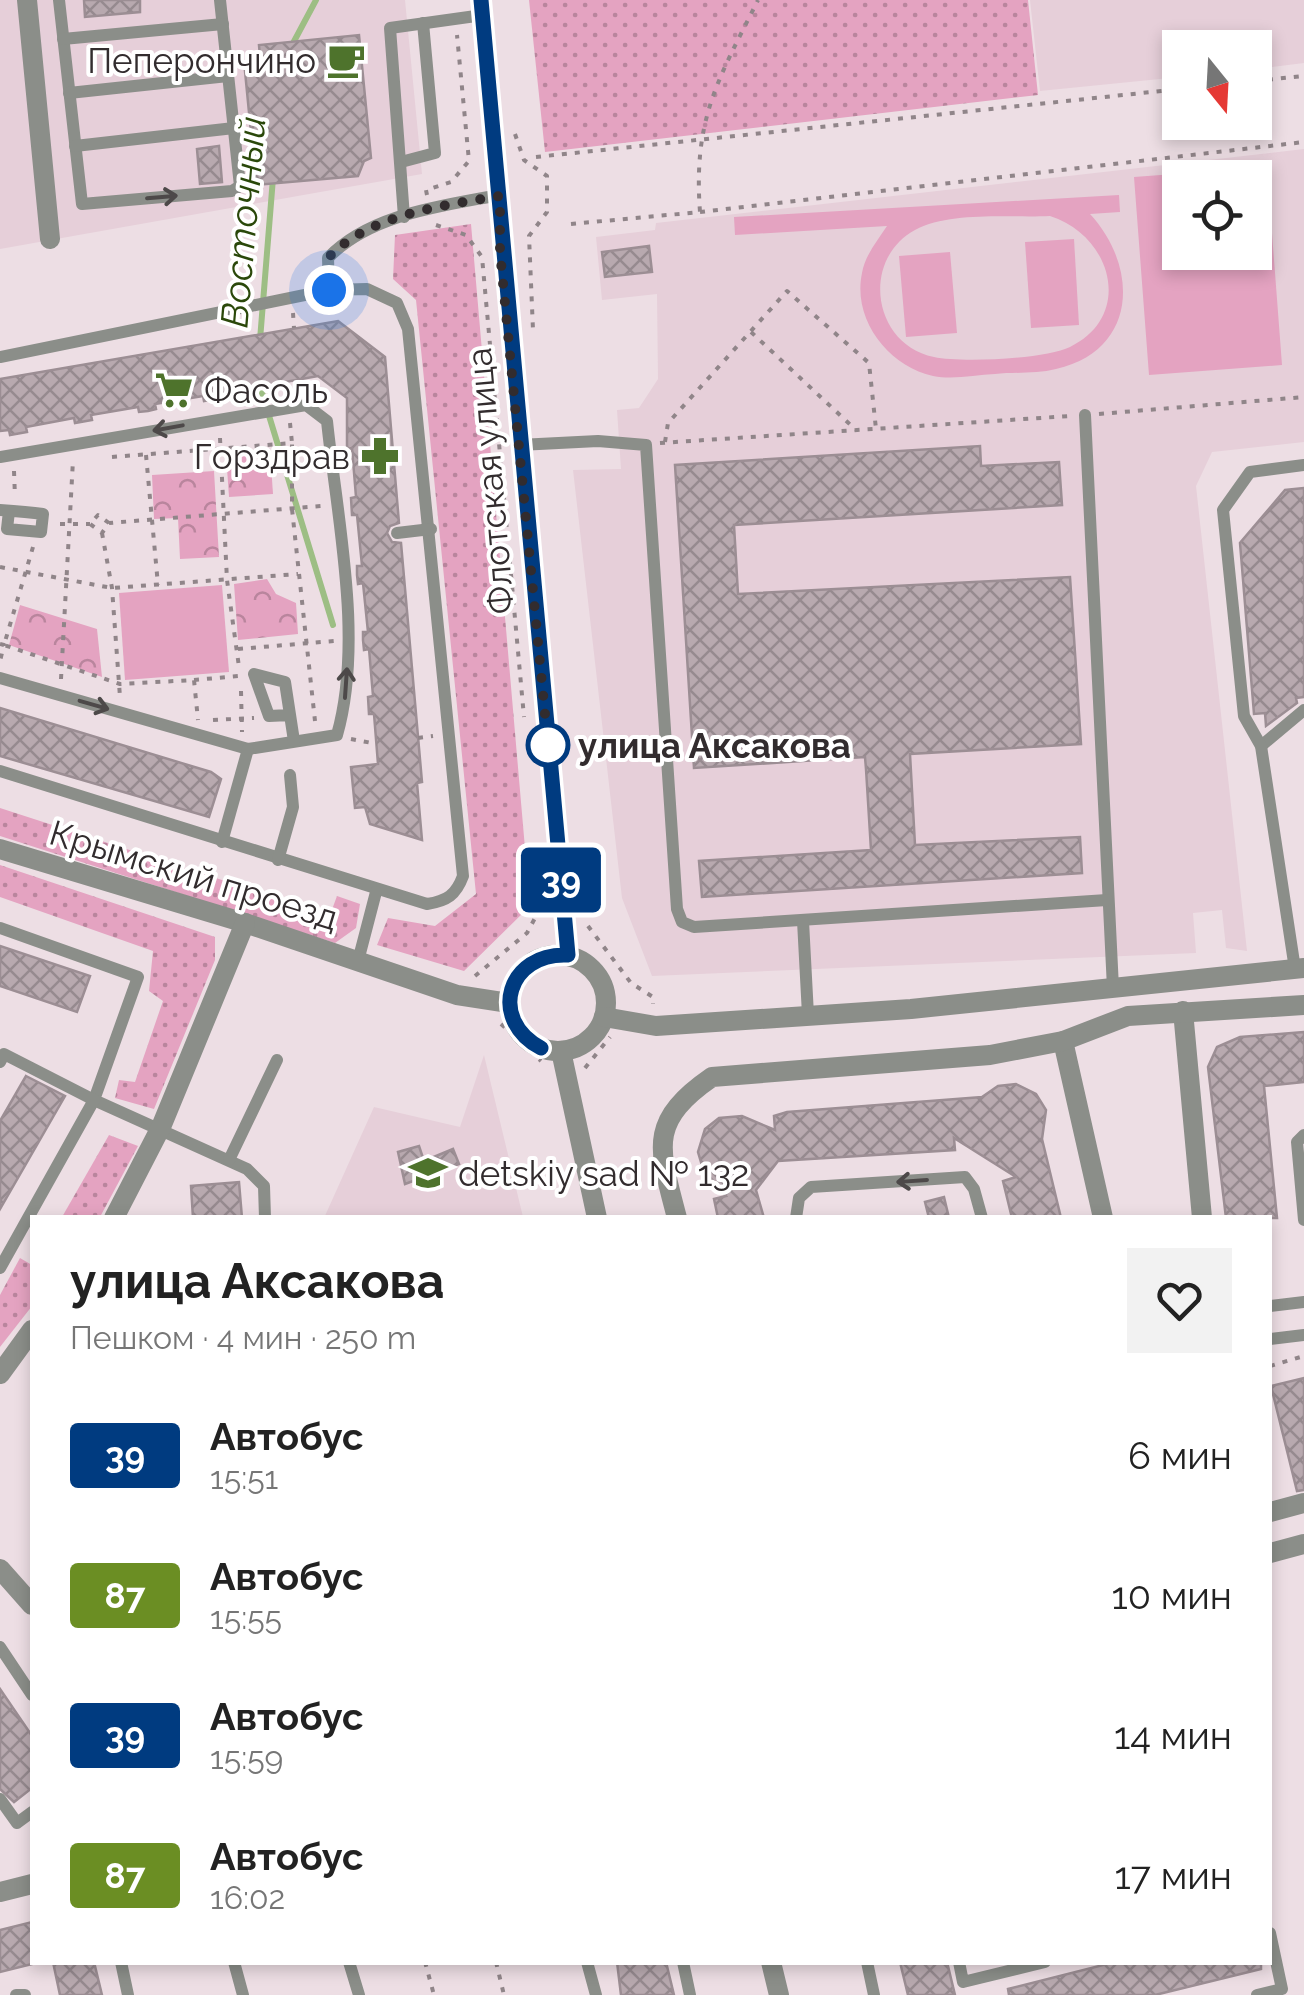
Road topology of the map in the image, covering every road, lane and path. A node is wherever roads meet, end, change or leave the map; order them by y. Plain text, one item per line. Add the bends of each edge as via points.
1 (26, 0) edge
2 (60, 0) edge
3 (220, 0) edge
4 (758, 0) edge
5 (482, 8) edge
6 (455, 19) junction
7 (423, 23) junction
8 (222, 24) junction
9 (63, 39) junction
10 (228, 76) junction
11 (1304, 76) edge
12 (1272, 79) edge
13 (1162, 91) edge
14 (69, 93) junction
15 (513, 117) dead end
16 (234, 128) junction
17 (702, 139) junction
18 (1304, 142) edge
19 (75, 146) junction
20 (536, 157) dead end
21 (400, 162) junction
22 (500, 196) junction
23 (428, 209) junction
24 (700, 212) junction
25 (404, 217) junction
26 (572, 224) dead end
27 (50, 239) dead end
28 (329, 290) junction
29 (534, 330) dead end
30 (751, 332) junction
31 (0, 357) edge
32 (1304, 397) edge
33 (1085, 415) junction
34 (218, 420) junction
35 (876, 429) junction
36 (856, 430) junction
37 (143, 432) junction
38 (665, 442) junction
39 (519, 444) junction
40 (646, 444) junction
41 (222, 449) junction
42 (146, 454) junction
43 (6, 456) edge
44 (108, 457) dead end
45 (90, 459) dead end
46 (1304, 465) edge
47 (336, 505) junction
48 (292, 508) junction
49 (8, 511) edge
50 (222, 514) junction
51 (152, 520) junction
52 (68, 524) junction
53 (90, 524) junction
54 (109, 524) junction
55 (40, 528) junction
56 (431, 529) junction
57 (102, 532) junction
58 (397, 533) dead end
59 (357, 538) dead end
60 (339, 540) junction
61 (0, 567) edge
62 (26, 572) junction
63 (298, 574) junction
64 (66, 580) junction
65 (227, 580) junction
66 (158, 585) junction
67 (112, 588) junction
68 (349, 639) junction
69 (309, 643) junction
70 (2, 645) edge
71 (238, 649) junction
72 (0, 661) edge
73 (62, 668) junction
74 (240, 676) junction
75 (0, 678) edge
76 (194, 680) junction
77 (120, 684) junction
78 (60, 695) junction
79 (344, 709) junction
80 (1304, 710) edge
81 (121, 712) junction
82 (314, 712) junction
83 (290, 715) junction
84 (268, 716) junction
85 (244, 719) junction
86 (524, 721) dead end
87 (199, 728) junction
88 (337, 735) junction
89 (294, 741) junction
90 (318, 741) junction
91 (377, 744) dead end
92 (1261, 746) junction
93 (244, 747) junction
94 (0, 771) edge
95 (290, 775) dead end
96 (222, 842) junction
97 (0, 849) edge
98 (278, 860) junction
99 (376, 892) junction
100 (1107, 900) junction
101 (543, 904) dead end
102 (802, 921) junction
103 (245, 923) junction
104 (586, 923) dead end
105 (0, 928) edge
106 (568, 955) junction
107 (358, 961) junction
108 (1299, 968) edge
109 (1113, 988) junction
110 (457, 995) junction
111 (1304, 1005) edge
112 (503, 1011) junction
113 (1183, 1011) junction
114 (808, 1015) junction
115 (611, 1024) junction
116 (656, 1026) junction
117 (1063, 1042) junction
118 (561, 1051) junction
119 (277, 1060) dead end
120 (0, 1062) edge
121 (549, 1070) dead end
122 (583, 1072) dead end
123 (94, 1100) junction
124 (160, 1127) junction
125 (1304, 1135) edge
126 (229, 1160) junction
127 (116, 1215) edge
128 (266, 1215) edge
129 (595, 1215) edge
130 (677, 1215) edge
131 (796, 1215) edge
132 (981, 1215) edge
133 (1102, 1215) edge
134 (1202, 1215) edge
135 (1304, 1220) edge
136 (2, 1257) edge
137 (1304, 1302) edge
138 (1272, 1306) edge
139 (30, 1333) edge
140 (1304, 1335) edge
141 (1272, 1339) edge
142 (1304, 1356) edge
143 (1272, 1365) edge
144 (0, 1374) edge
145 (1304, 1503) edge
146 (1272, 1511) edge
147 (1304, 1544) edge
148 (1272, 1552) edge
149 (0, 1569) edge
150 (30, 1603) edge
151 (0, 1647) edge
152 (30, 1692) edge
153 (0, 1799) edge
154 (30, 1814) edge
155 (30, 1884) edge
156 (0, 1892) edge
157 (1272, 1942) edge
158 (122, 1965) edge
159 (235, 1965) edge
160 (350, 1965) edge
161 (427, 1965) edge
162 (497, 1965) edge
163 (588, 1965) edge
164 (684, 1965) edge
165 (772, 1965) edge
166 (868, 1965) edge
167 (960, 1965) edge
168 (1033, 1965) edge
169 (16, 1995) edge
170 (26, 1995) edge
171 (128, 1995) edge
172 (242, 1995) edge
173 (359, 1995) edge
174 (434, 1995) edge
175 (504, 1995) edge
176 (596, 1995) edge
177 (690, 1995) edge
178 (779, 1995) edge
179 (874, 1995) edge
180 (1257, 1995) edge

1 - 27 street
2 - 9 lane
3 - 8 lane
4 - 17 path via 706,107
5 - 6 lane
5 - 22 street, Флотская улица
6 - 7 lane
6 - 23 path via 469,161 452,182 426,190
7 - 21 lane via 434,153
7 - 21 lane via 390,28
8 - 9 lane
8 - 10 lane
9 - 14 lane
10 - 14 lane
10 - 16 lane
11 - 12 path
13 - 17 path
14 - 19 lane
15 - 29 path via 524,160 548,176 547,212 528,236
16 - 19 lane
19 -> 16 lane via 82,204 232,192 240,186
17 - 20 path
17 - 24 path
18 - 24 path
21 - 25 lane
22 - 23 lane
22 - 39 street, Флотская улица
23 - 25 lane
23 - 86 path via 431,224 466,235 482,257
24 - 26 path
25 - 28 lane via 346,238 328,258
28 - 31 lane
28 - 56 lane via 367,288 396,303 408,330
30 - 35 path via 787,291 869,364
30 - 36 path
30 - 38 path via 668,423
32 - 33 path
33 - 35 path
33 - 100 lane
34 -> 37 lane
34 - 41 path
34 - 47 lane via 306,405 327,421
35 - 36 path
36 - 38 path
37 - 42 path
37 - 43 lane
38 - 40 path
39 - 40 lane
39 - 106 street, Флотская улица
40 - 102 lane via 677,909 694,928
41 - 42 path
41 - 48 path via 292,443
41 - 50 path
42 - 44 path
42 - 51 path
43 - 49 path
45 - 52 path via 71,460
46 - 92 lane via 1250,472 1223,510 1244,716
47 - 48 path
47 - 60 lane
48 - 50 path
48 - 63 path
49 - 55 lane via 42,514
49 - 55 lane via 7,529
50 - 51 path
50 - 65 path
51 - 54 path
51 - 66 path
52 - 53 path
52 - 55 path
52 - 64 path
53 - 54 path via 98,515
53 - 57 path
54 - 57 path
55 - 62 path
56 - 58 lane
56 - 99 lane via 462,876 444,901 427,904
57 - 67 path
59 - 60 lane
60 - 68 lane
61 - 62 path
62 - 64 path
62 - 70 path
63 - 65 path
63 - 69 path
64 - 67 path
64 - 73 path
65 - 66 path
65 - 71 path
66 - 67 path
67 - 77 path
68 - 69 path
79 -> 68 lane
69 - 71 path
69 - 82 path
70 - 72 path
70 - 73 path
71 - 74 path
73 - 77 path
73 - 78 path
74 - 76 path
74 - 85 path
75 - 78 lane
76 - 77 path
76 - 87 path
77 - 81 path
78 -> 81 lane
79 - 82 path
79 - 88 lane
80 - 92 lane
81 - 87 lane
82 - 83 path
82 - 90 path
83 - 84 lane
83 - 84 lane via 284,682 254,674
83 - 89 lane
84 - 85 path
85 - 87 path
85 - 93 path
87 - 93 lane
88 - 90 lane
88 - 91 path
89 - 90 lane
89 - 93 lane
92 - 108 lane
93 - 96 lane
94 - 96 lane
95 - 98 lane via 293,808
96 - 98 lane
97 - 103 street, Крымский проезд
98 - 99 lane
99 - 107 lane, Крымский проезд
100 - 102 lane
100 - 109 lane
101 - 110 path via 537,920 496,964 459,981
102 - 114 lane
103 - 107 street, Крымский проезд
103 - 124 street
104 - 116 path via 630,983 653,998
105 - 123 lane via 138,977
106 - 112 street via 527,965
106 - 115 street via 595,972
107 - 110 street
108 - 109 street
109 - 114 street
110 - 112 street
111 - 113 street
112 - 118 street via 528,1041
112 - 121 path
113 - 117 street via 1128,1016
113 - 134 street
114 - 116 street
115 - 116 street
115 - 118 street
115 - 122 path
117 - 130 street via 990,1055 712,1078 679,1100 662,1136
117 - 133 street
118 - 129 street
119 - 126 lane
120 - 123 lane via 4,1054
123 - 124 lane
123 - 136 lane
124 - 126 lane
124 - 127 street
125 - 135 lane via 1297,1142
126 - 128 lane via 264,1186
132 -> 131 lane via 964,1178 811,1187 799,1198
137 - 138 lane
139 - 144 street
140 - 141 lane
142 - 143 path
145 - 146 street
147 - 148 street
149 - 150 street
151 - 152 lane
153 - 154 lane via 18,1823
155 - 156 street
157 - 180 lane via 1282,1989
158 - 171 lane
159 - 172 lane
160 - 173 lane
161 - 174 path
162 - 175 path
163 - 176 lane
164 - 177 lane
165 - 178 street
166 - 179 lane
167 - 168 lane via 964,1982
169 - 170 lane

